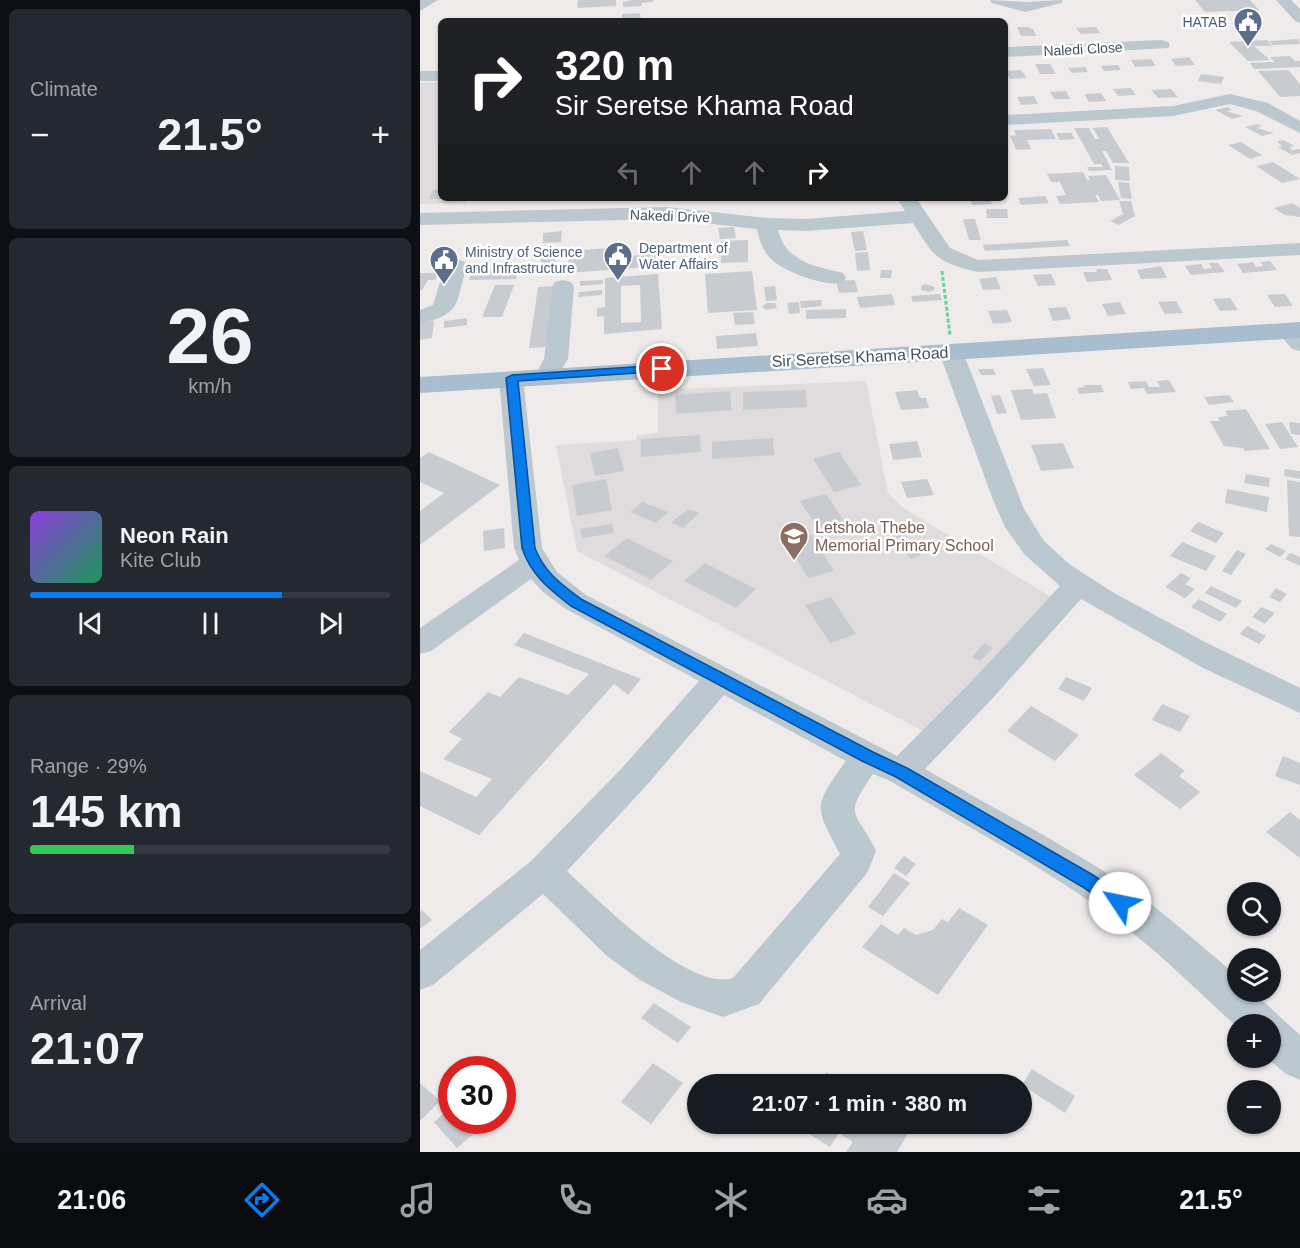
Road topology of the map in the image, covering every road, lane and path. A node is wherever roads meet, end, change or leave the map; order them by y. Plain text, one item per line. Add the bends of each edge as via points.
1 (997, 0) edge
2 (1056, 0) edge
3 (1283, 0) edge
4 (1300, 18) edge
5 (1162, 45) dead end
6 (1008, 52) edge
7 (438, 75) edge
8 (420, 76) edge
9 (1008, 120) edge
10 (1300, 128) edge
11 (476, 201) edge
12 (911, 202) edge
13 (420, 219) edge
14 (472, 219) junction
15 (766, 224) junction
16 (1300, 249) edge
17 (942, 252) junction
18 (456, 265) dead end
19 (835, 278) dead end
20 (563, 287) dead end
21 (420, 317) edge
22 (1296, 335) edge
23 (951, 352) junction
24 (548, 375) junction
25 (512, 378) junction
26 (420, 385) edge
27 (534, 563) junction
28 (1078, 584) junction
29 (420, 643) edge
30 (719, 679) junction
31 (1300, 701) edge
32 (867, 757) junction
33 (902, 772) junction
34 (544, 872) junction
35 (420, 973) edge
36 (1250, 1014) edge
37 (1281, 1044) edge
38 (1300, 1061) edge

1 - 2 street via 1026,7
3 - 4 street
5 - 6 street, Naledi Close
7 - 8 street
9 - 10 street via 1173,111 1230,99 1262,107
11 - 14 street
12 - 15 street, Nakedi Drive via 807,225
12 - 17 street
13 - 14 street, Nakedi Drive
14 - 15 street, Nakedi Drive via 667,213
15 - 19 street via 776,253 811,272
16 - 17 street via 978,266
17 - 23 path
18 - 21 street via 443,309
20 - 24 street via 556,359
22 - 23 main road, Sir Seretse Khama Road
23 - 24 main road, Sir Seretse Khama Road
23 - 28 street via 1023,533 1032,546
24 - 25 main road, Sir Seretse Khama Road
25 - 26 main road, Sir Seretse Khama Road
25 - 27 street via 528,548
27 - 29 street
27 - 30 street via 549,583 576,602
28 - 31 street via 1166,635
28 - 33 street
30 - 32 street
30 - 34 street
32 - 33 street
32 - 34 street via 837,805 845,831 859,851 855,862 745,993 723,999 695,990 653,968 620,944
33 - 36 street via 1087,880 1136,914
34 - 35 street
37 - 38 street

